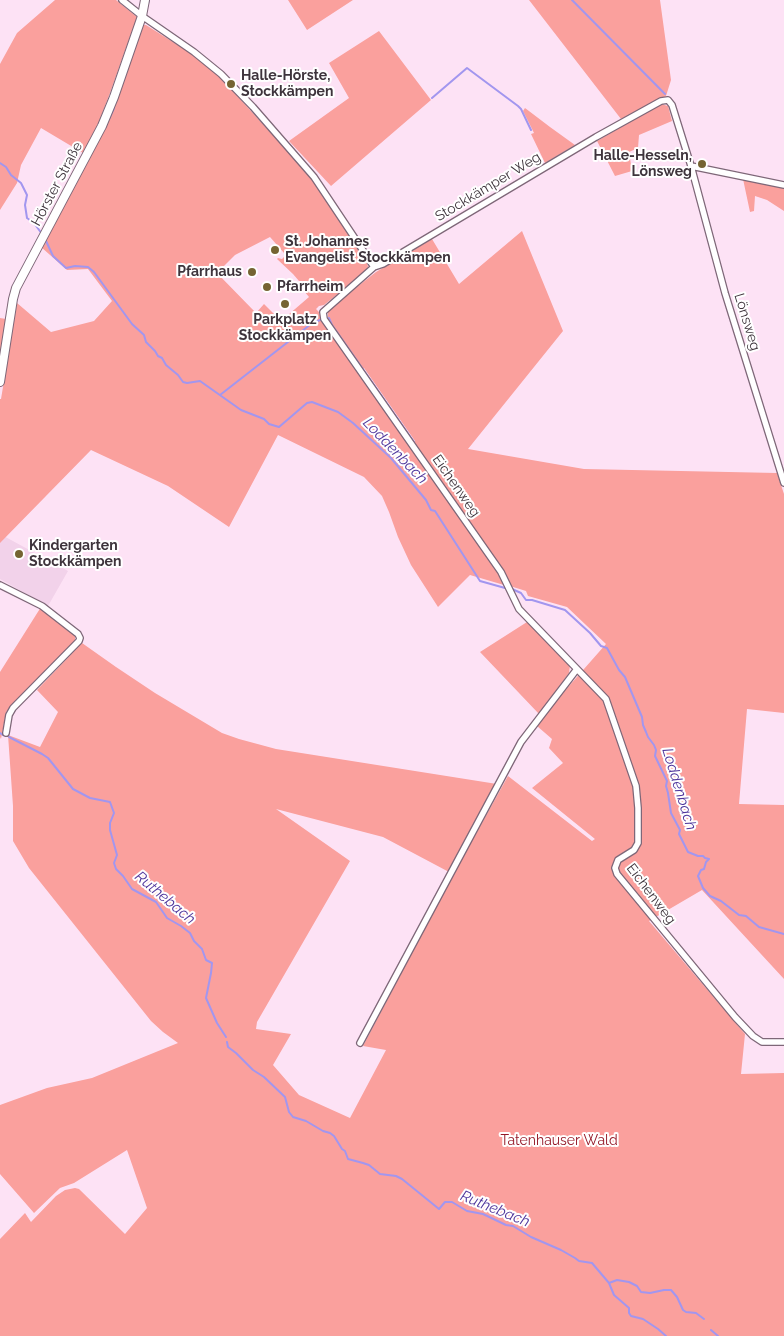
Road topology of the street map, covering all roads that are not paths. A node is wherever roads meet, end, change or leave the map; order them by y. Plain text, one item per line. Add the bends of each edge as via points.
1 (122, 0) edge
2 (145, 0) edge
3 (142, 16) junction
4 (691, 166) junction
5 (784, 185) edge
6 (374, 267) junction
7 (0, 382) edge
8 (784, 483) edge
9 (0, 585) edge
10 (577, 670) junction
11 (6, 733) dead end
12 (784, 1042) edge
13 (360, 1043) dead end

1 - 3 street
2 - 3 street, Hörster Straße
3 - 6 street via 221,74 253,107 314,177
3 - 7 street, Hörster Straße via 102,126 16,288
4 - 5 street
4 - 6 street, Stockkämper Weg via 672,105 668,100 661,100
4 - 8 street, Lönsweg via 725,294
6 - 10 street, Eichenweg via 323,312 324,319 501,572 519,609
9 - 11 street via 42,606 80,638 13,708
10 - 12 street, Eichenweg via 606,699 636,786 638,843 634,850 618,860 617,874 752,1036 762,1042
10 - 13 street via 521,742

